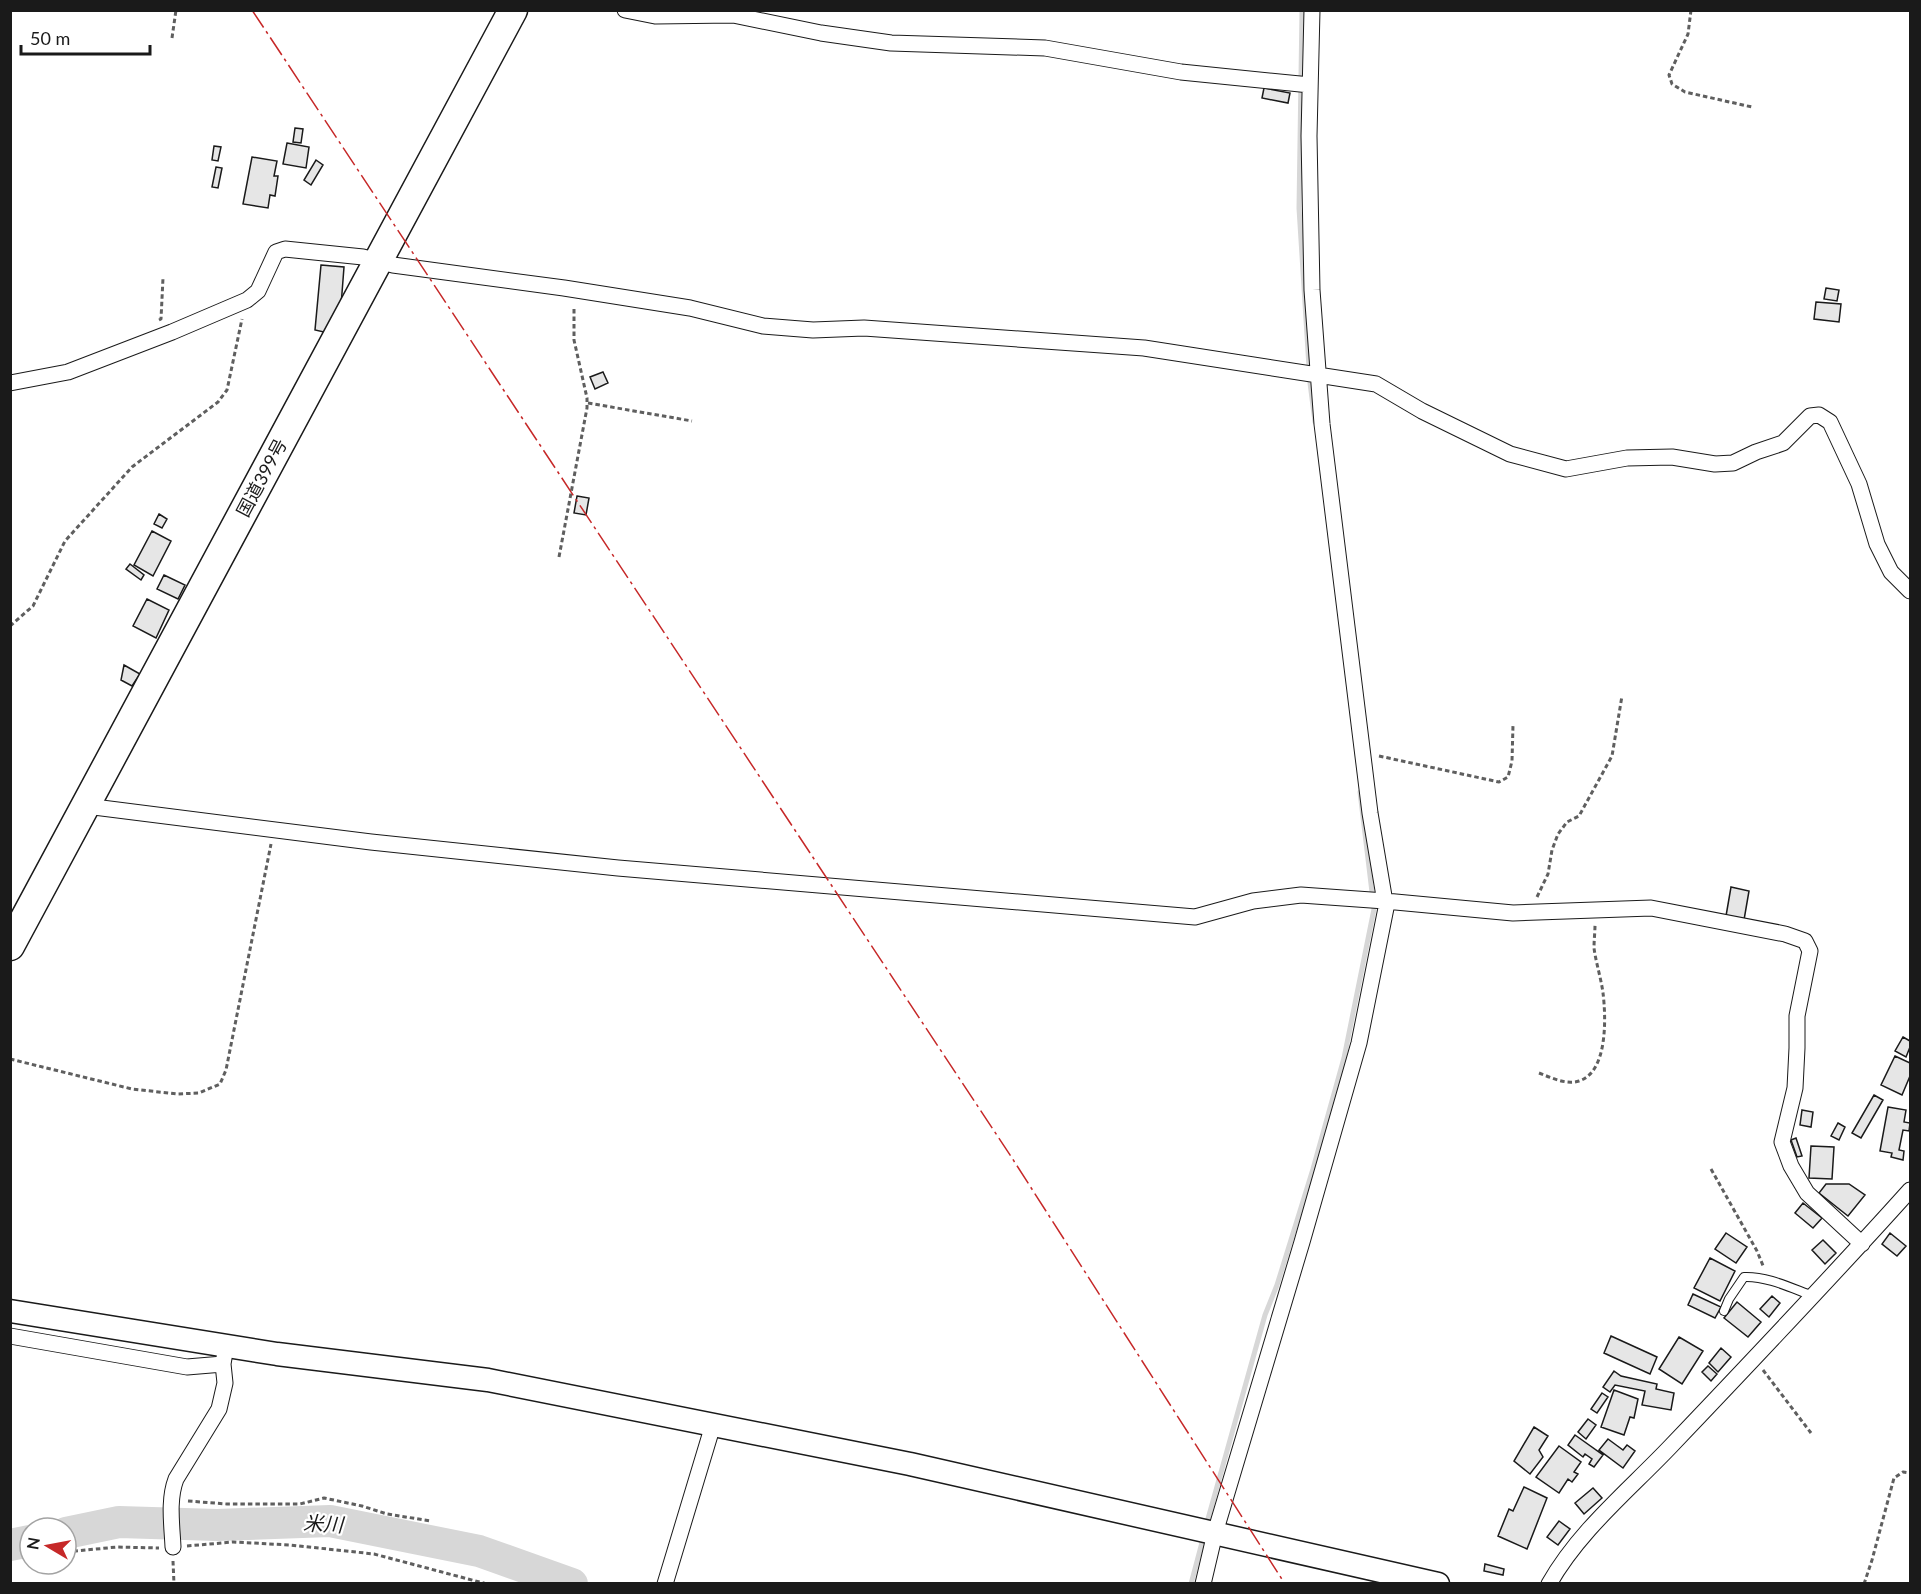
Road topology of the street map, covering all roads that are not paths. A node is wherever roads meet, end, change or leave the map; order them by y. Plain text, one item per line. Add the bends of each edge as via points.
1 (513, 10) edge
2 (625, 10) edge
3 (1312, 10) edge
4 (1304, 84) junction
5 (378, 261) junction
6 (1311, 373) junction
7 (10, 383) edge
8 (1911, 591) edge
9 (86, 806) junction
10 (1377, 900) junction
11 (10, 946) edge
12 (1911, 1190) edge
13 (1862, 1244) junction
14 (1813, 1296) junction
15 (10, 1311) edge
16 (1724, 1311) dead end
17 (10, 1336) edge
18 (224, 1355) junction
19 (713, 1425) junction
20 (1215, 1533) junction
21 (171, 1547) road end
22 (665, 1584) edge
23 (1203, 1584) edge
24 (1438, 1584) edge
25 (1549, 1584) edge

1 - 5 highway, 国道399号
2 - 4 street via 655,16 733,15 891,43 1045,48 1181,72
3 - 4 street
4 - 6 street via 1312,290
5 - 6 street via 703,310 763,326 813,330 864,328 1144,348
5 - 7 street via 285,249 276,252 258,291 246,300 68,372
5 - 9 highway, 国道399号
6 - 8 street via 1376,384 1510,454 1566,469 1627,458 1672,457 1733,463 1783,443 1810,416 1819,415 1830,422 1859,484 1877,544 1891,572
6 - 10 street via 1364,764
9 - 10 street via 274,831 618,868 1196,917 1253,901 1301,895
9 - 11 highway, 国道399号
10 - 13 street via 1513,913 1651,908 1805,941 1810,951 1797,1016 1795,1088 1782,1142 1807,1194
10 - 20 street via 1386,908 1359,1043
12 - 13 street
13 - 14 street
14 - 16 lane via 1770,1281 1744,1277
14 - 25 street via 1582,1536
15 - 18 street
17 - 18 street via 187,1367
18 - 19 street via 488,1380
18 - 21 street via 225,1383 219,1409 172,1488
19 - 20 street via 910,1464
19 - 22 street
20 - 23 street
20 - 24 street

